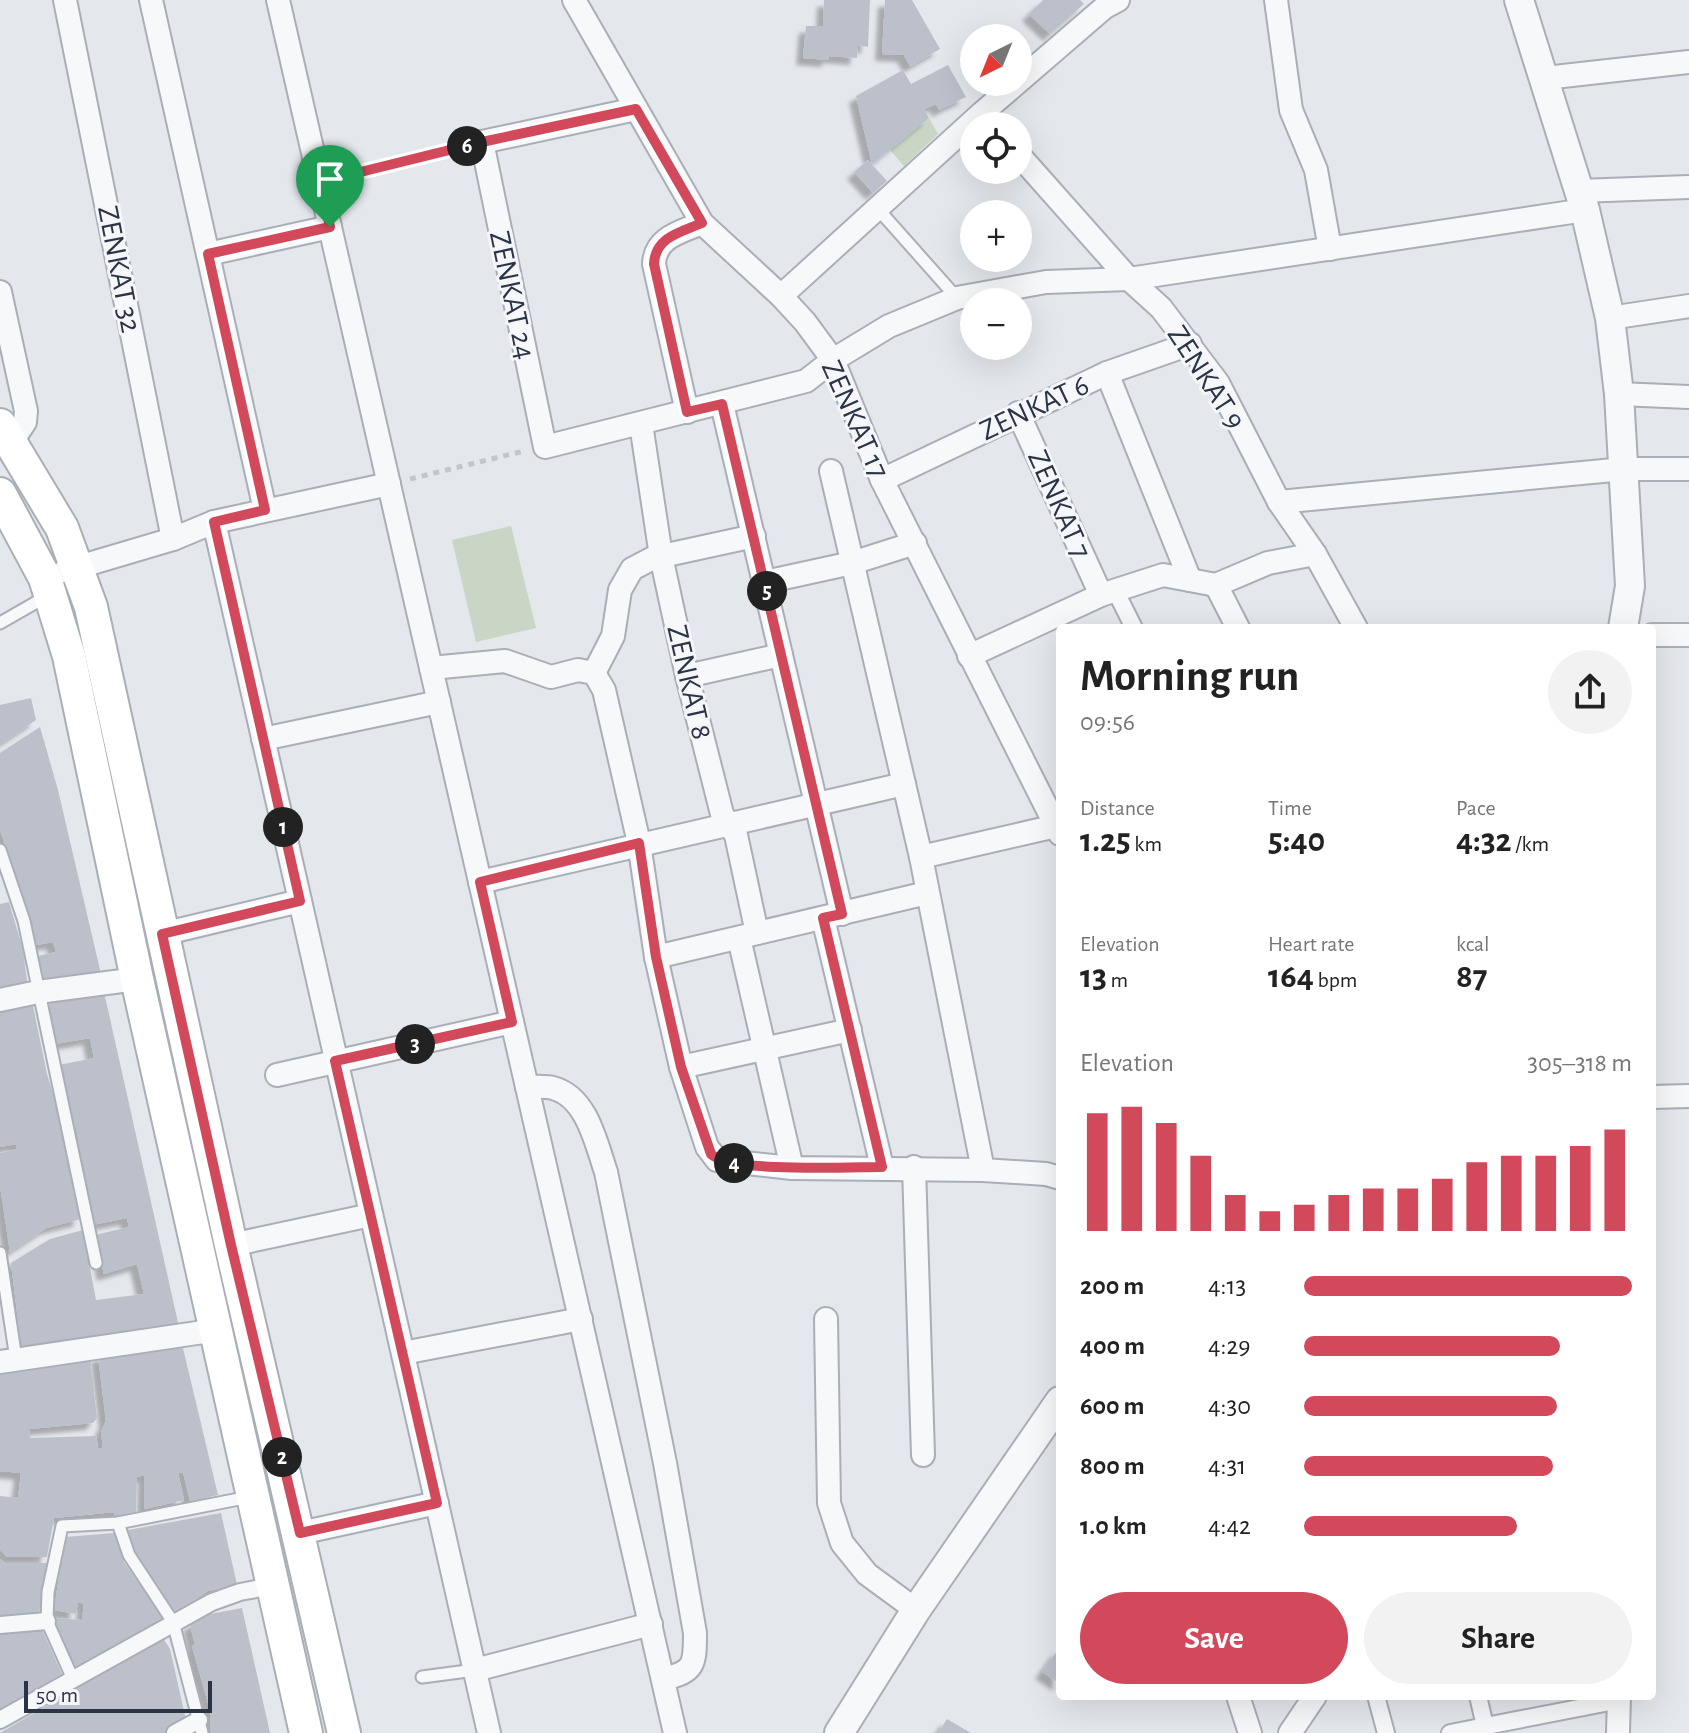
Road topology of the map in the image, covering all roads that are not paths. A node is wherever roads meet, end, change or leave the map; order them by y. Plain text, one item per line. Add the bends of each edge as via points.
1 (65, 0) edge
2 (151, 0) edge
3 (278, 0) edge
4 (574, 0) edge
5 (1118, 0) edge
6 (1276, 0) edge
7 (1519, 0) edge
8 (1689, 62) edge
9 (1545, 78) junction
10 (636, 109) junction
11 (996, 112) edge
12 (960, 143) edge
13 (1032, 170) edge
14 (1689, 187) edge
15 (1582, 200) junction
16 (878, 209) junction
17 (702, 223) junction
18 (330, 227) junction
19 (1330, 249) junction
20 (208, 254) junction
21 (1129, 279) junction
22 (0, 292) edge
23 (781, 296) junction
24 (957, 298) junction
25 (1689, 306) edge
26 (1610, 318) junction
27 (1190, 344) junction
28 (833, 360) junction
29 (1107, 373) junction
30 (1619, 394) junction
31 (1689, 397) edge
32 (722, 404) junction
33 (687, 412) junction
34 (1018, 413) junction
35 (641, 424) junction
36 (6, 434) edge
37 (1624, 469) junction
38 (1689, 469) edge
39 (831, 471) dead end
40 (882, 480) junction
41 (389, 484) junction
42 (0, 494) edge
43 (1279, 502) junction
44 (265, 510) junction
45 (214, 522) junction
46 (754, 536) junction
47 (173, 539) junction
48 (915, 543) junction
49 (1315, 554) junction
50 (661, 556) junction
51 (852, 563) junction
52 (78, 567) junction
53 (1190, 580) junction
54 (765, 582) junction
55 (1216, 585) junction
56 (47, 586) junction
57 (1108, 592) junction
58 (0, 623) edge
59 (1131, 624) edge
60 (1236, 624) edge
61 (1354, 624) edge
62 (1626, 624) edge
63 (1656, 635) edge
64 (1689, 635) edge
65 (781, 655) junction
66 (969, 656) junction
67 (431, 668) junction
68 (594, 673) junction
69 (687, 676) junction
70 (439, 702) junction
71 (263, 739) junction
72 (904, 784) junction
73 (817, 802) junction
74 (728, 824) junction
75 (1056, 826) edge
76 (1056, 830) edge
77 (639, 843) junction
78 (0, 850) edge
79 (921, 857) junction
80 (480, 882) junction
81 (927, 893) junction
82 (300, 901) junction
83 (832, 916) junction
84 (162, 934) junction
85 (748, 935) junction
86 (656, 957) junction
87 (137, 979) junction
88 (38, 992) junction
89 (0, 1000) edge
90 (512, 1022) junction
91 (850, 1030) junction
92 (765, 1049) junction
93 (335, 1061) junction
94 (681, 1067) junction
95 (277, 1075) dead end
96 (527, 1087) junction
97 (1689, 1096) edge
98 (1656, 1097) edge
99 (882, 1167) junction
100 (914, 1167) junction
101 (792, 1168) junction
102 (983, 1170) junction
103 (1056, 1177) edge
104 (371, 1215) junction
105 (231, 1245) junction
106 (0, 1253) edge
107 (96, 1263) dead end
108 (581, 1319) junction
109 (826, 1319) dead end
110 (217, 1330) junction
111 (403, 1353) junction
112 (8, 1361) edge
113 (1056, 1407) edge
114 (923, 1455) dead end
115 (253, 1496) junction
116 (437, 1503) junction
117 (118, 1523) junction
118 (300, 1533) junction
119 (272, 1586) junction
120 (916, 1610) junction
121 (47, 1621) junction
122 (173, 1622) junction
123 (651, 1624) junction
124 (0, 1625) edge
125 (475, 1670) junction
126 (72, 1677) junction
127 (422, 1677) dead end
128 (663, 1679) junction
129 (1239, 1700) edge
130 (1312, 1700) edge
131 (1377, 1700) edge
132 (1479, 1700) edge
133 (1610, 1700) edge
134 (1620, 1700) edge
135 (0, 1720) edge
136 (200, 1726) edge
137 (1485, 1726) junction
138 (175, 1733) edge
139 (306, 1733) edge
140 (344, 1733) edge
141 (489, 1733) edge
142 (675, 1733) edge
143 (839, 1733) edge
144 (1250, 1733) edge
145 (1290, 1733) edge
146 (1386, 1733) edge
147 (1450, 1733) edge
148 (1618, 1733) edge

1 - 47 street, ZENKAT 32
2 - 20 street
3 - 18 street
4 - 10 street, ZENKAT 17
5 - 11 street
6 - 19 street via 1291,110 1316,170
7 - 9 street
8 - 9 street
9 - 15 street
10 - 17 street, ZENKAT 17
10 - 35 street, ZENKAT 24 via 482,142 545,447
12 - 16 street
13 - 21 street, ZENKAT 9
14 - 15 street
15 - 19 street
15 - 26 street
16 - 23 street
16 - 24 lane
17 - 23 street, ZENKAT 17
17 - 33 street via 666,239 654,254
18 - 20 street
18 - 41 street
19 - 21 street
20 - 44 street
21 - 24 street via 1046,282
21 - 27 street, ZENKAT 9
22 - 36 street via 26,411 25,422
23 - 28 street, ZENKAT 17
24 - 28 street via 889,326
25 - 26 street
26 - 30 street
27 - 29 street, ZENKAT 6
27 - 43 street, ZENKAT 9 via 1218,383
28 - 32 street via 806,381
28 - 40 street, ZENKAT 17
29 - 34 street, ZENKAT 6
29 - 53 street
30 - 31 street
30 - 37 street
32 - 33 street
32 - 46 street
33 - 35 street
34 - 40 street, ZENKAT 6
34 - 57 street, ZENKAT 7
35 - 50 street, ZENKAT 8
36 - 52 main road via 62,528
37 - 38 street
37 - 43 street
37 - 62 street via 1630,586
39 - 51 street
40 - 48 street, ZENKAT 17
41 - 44 street
41 - 67 street
42 - 56 main road
43 - 49 street, ZENKAT 9
44 - 45 street
45 - 47 street
45 - 71 street
46 - 50 street
46 - 54 street
47 - 52 street
48 - 51 street
48 - 66 street, ZENKAT 17
49 - 55 street via 1268,563
49 - 61 street, ZENKAT 9
50 - 68 street via 641,561 625,577 613,636
50 - 69 street, ZENKAT 8
51 - 54 street
51 - 72 street
52 - 56 street
52 - 84 main road
53 - 55 street
53 - 57 street via 1163,575
54 - 65 street
55 - 60 street
56 - 58 lane
56 - 87 main road via 69,656
57 - 59 street
57 - 66 street
63 - 64 street
65 - 69 street
65 - 73 street
66 - 75 street, ZENKAT 17
67 - 68 street via 505,661 551,677 578,670
67 - 70 street
68 - 77 street via 604,690
69 - 74 street, ZENKAT 8
70 - 71 street
70 - 80 street
71 - 82 street
72 - 73 street
72 - 79 street
73 - 74 street
73 - 83 street
74 - 77 street
74 - 85 street, ZENKAT 8 via 736,835
76 - 79 street
77 - 80 street
77 - 86 street
78 - 88 lane via 24,921
79 - 81 street
80 - 90 street
81 - 83 street
81 - 102 street
82 - 84 street
82 - 93 street
83 - 85 street
83 - 91 street
84 - 105 main road
85 - 86 street
85 - 92 street, ZENKAT 8
86 - 94 street
87 - 88 street
87 - 110 main road
88 - 89 street
88 - 107 lane
90 - 93 street
90 - 96 street
91 - 92 street
91 - 99 street
92 - 94 street
92 - 101 street, ZENKAT 8
93 - 95 street
93 - 104 street
94 - 101 street via 707,1147 717,1160
96 - 108 street
96 - 128 street via 553,1088 582,1112 606,1172 695,1633 690,1668
97 - 98 street
99 - 100 street
99 - 101 street
100 - 102 street
100 - 114 street
102 - 103 street
104 - 105 street
104 - 111 street
105 - 118 main road
106 - 112 lane
108 - 111 street
108 - 123 street
109 - 120 street via 829,1503 842,1543 867,1574
110 - 112 street
110 - 115 main road
111 - 116 street
113 - 120 street
115 - 117 lane
115 - 119 main road
116 - 118 street
116 - 125 street
117 - 121 lane via 62,1526
117 - 122 lane via 129,1555
118 - 140 main road
119 - 122 street via 212,1602
119 - 139 main road
120 - 143 street
121 - 124 street
121 - 126 lane
122 - 126 street
122 - 136 lane
123 - 125 street
123 - 128 street
125 - 127 lane
125 - 141 street
126 - 135 street
128 - 142 street
129 - 144 street
130 - 145 street
131 - 146 street
132 - 137 street
133 - 137 street
134 - 148 street
136 - 138 street
137 - 147 street

